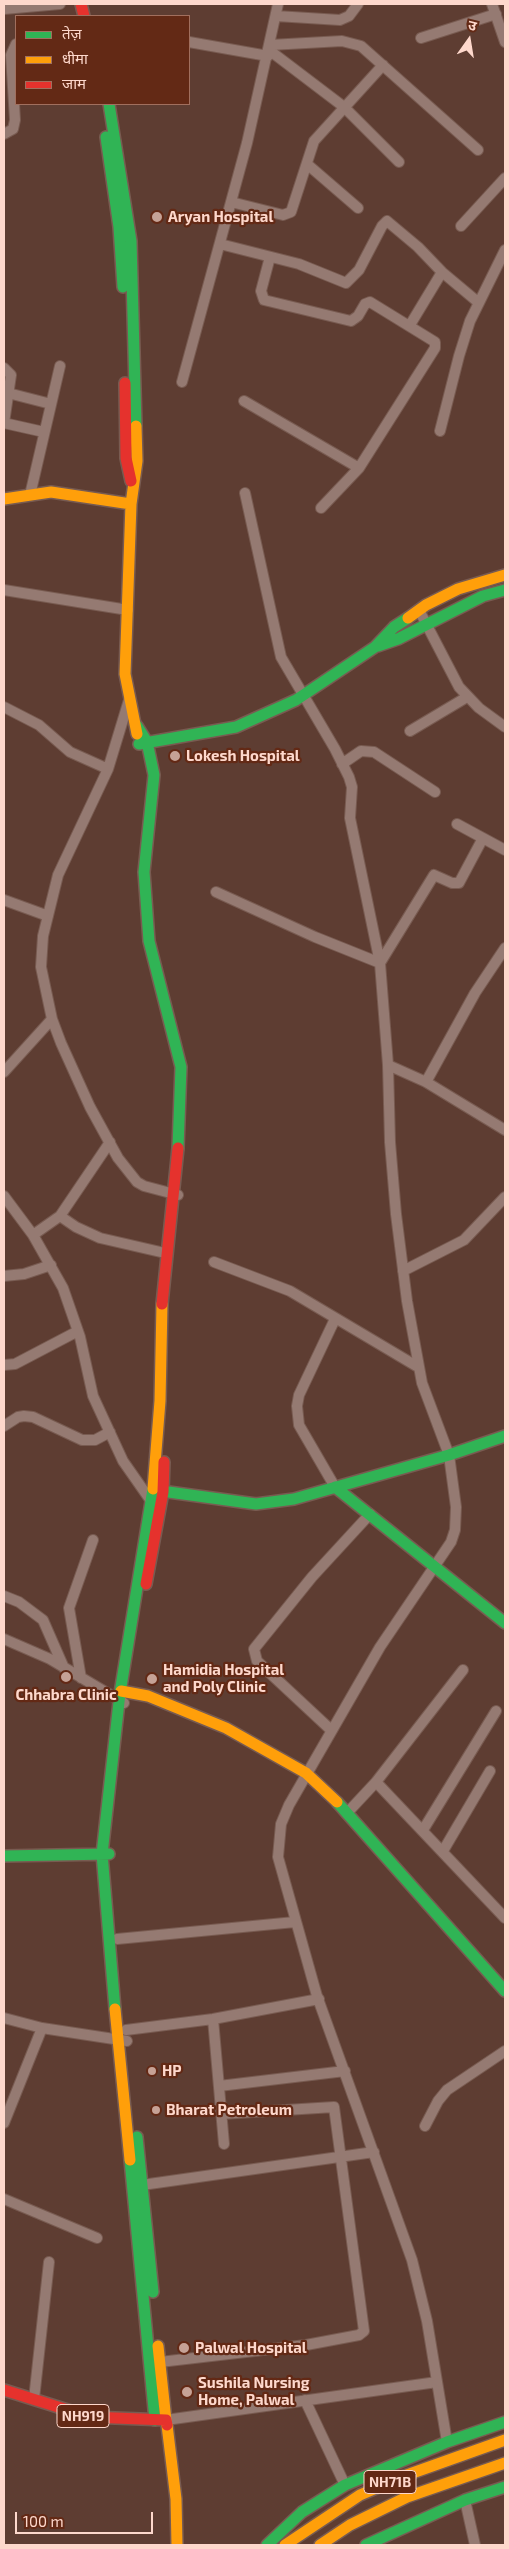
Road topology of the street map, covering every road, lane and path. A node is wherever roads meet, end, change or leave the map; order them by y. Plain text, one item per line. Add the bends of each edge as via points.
1 (60, 4) edge
2 (278, 4) edge
3 (358, 4) edge
4 (492, 4) edge
5 (4, 9) edge
6 (496, 14) junction
7 (276, 16) junction
8 (421, 38) dead end
9 (190, 42) edge
10 (505, 42) edge
11 (15, 46) edge
12 (269, 50) junction
13 (383, 65) junction
14 (100, 105) edge
15 (109, 105) edge
16 (344, 108) junction
17 (4, 134) edge
18 (478, 150) dead end
19 (399, 162) dead end
20 (307, 164) junction
21 (505, 178) edge
22 (231, 202) junction
23 (358, 208) dead end
24 (461, 226) dead end
25 (220, 244) junction
26 (505, 250) edge
27 (270, 257) junction
28 (442, 272) junction
29 (479, 303) junction
30 (410, 325) junction
31 (60, 366) dead end
32 (4, 368) edge
33 (182, 382) dead end
34 (8, 394) junction
35 (244, 401) dead end
36 (51, 404) junction
37 (4, 423) edge
38 (440, 431) dead end
39 (44, 432) junction
40 (359, 468) junction
41 (132, 484) junction
42 (244, 493) dead end
43 (30, 495) junction
44 (4, 499) edge
45 (131, 504) junction
46 (321, 508) dead end
47 (505, 575) edge
48 (4, 590) edge
49 (505, 590) edge
50 (128, 610) junction
51 (419, 610) junction
52 (427, 625) junction
53 (375, 647) junction
54 (304, 695) junction
55 (467, 697) junction
56 (129, 699) junction
57 (4, 708) edge
58 (505, 727) edge
59 (410, 731) dead end
60 (143, 743) junction
61 (342, 764) junction
62 (108, 769) junction
63 (435, 792) dead end
64 (457, 824) dead end
65 (483, 838) junction
66 (505, 850) edge
67 (216, 892) dead end
68 (4, 900) edge
69 (48, 916) junction
70 (505, 948) edge
71 (380, 963) junction
72 (52, 1019) junction
73 (388, 1065) junction
74 (4, 1072) edge
75 (426, 1082) junction
76 (505, 1130) edge
77 (110, 1142) junction
78 (176, 1195) junction
79 (4, 1196) edge
80 (505, 1197) edge
81 (60, 1216) junction
82 (33, 1235) junction
83 (165, 1253) junction
84 (214, 1262) dead end
85 (51, 1265) junction
86 (403, 1271) junction
87 (4, 1276) edge
88 (336, 1319) junction
89 (78, 1332) junction
90 (4, 1365) edge
91 (418, 1367) junction
92 (4, 1426) edge
93 (110, 1432) junction
94 (505, 1436) edge
95 (449, 1455) junction
96 (335, 1487) junction
97 (157, 1497) junction
98 (370, 1514) junction
99 (93, 1540) dead end
100 (436, 1566) junction
101 (4, 1596) edge
102 (505, 1623) edge
103 (4, 1639) edge
104 (64, 1668) junction
105 (462, 1670) dead end
106 (81, 1678) junction
107 (123, 1697) junction
108 (496, 1710) dead end
109 (331, 1730) junction
110 (490, 1770) dead end
111 (306, 1773) junction
112 (376, 1782) junction
113 (348, 1812) junction
114 (423, 1830) junction
115 (443, 1851) junction
116 (105, 1854) junction
117 (4, 1856) edge
118 (505, 1918) edge
119 (294, 1922) junction
120 (117, 1939) junction
121 (505, 1991) edge
122 (319, 1999) junction
123 (4, 2018) edge
124 (213, 2018) junction
125 (42, 2028) junction
126 (124, 2037) junction
127 (505, 2052) edge
128 (345, 2071) junction
129 (219, 2086) junction
130 (221, 2114) junction
131 (4, 2123) edge
132 (425, 2126) dead end
133 (224, 2144) dead end
134 (374, 2152) junction
135 (343, 2158) junction
136 (142, 2184) junction
137 (4, 2200) edge
138 (97, 2238) dead end
139 (49, 2262) dead end
140 (160, 2362) junction
141 (437, 2382) junction
142 (4, 2390) edge
143 (34, 2399) junction
144 (305, 2400) junction
145 (160, 2420) junction
146 (505, 2422) edge
147 (505, 2440) edge
148 (447, 2442) junction
149 (505, 2449) edge
150 (505, 2462) edge
151 (505, 2473) edge
152 (345, 2485) junction
153 (505, 2487) edge
154 (465, 2500) junction
155 (169, 2545) edge
156 (177, 2545) edge
157 (267, 2545) edge
158 (285, 2545) edge
159 (297, 2545) edge
160 (320, 2545) edge
161 (340, 2545) edge
162 (366, 2545) edge
163 (475, 2545) edge

1 - 5 street
2 - 7 street
3 - 7 street via 349,16 340,20
4 - 6 street
6 - 8 street
6 - 10 street
7 - 12 street
9 - 12 street
11 - 17 street via 10,55 15,120 13,129
12 - 13 street via 352,42 369,51
12 - 16 street
12 - 22 street
13 - 16 street
13 - 18 street
14 - 41 main road via 119,227 126,458
15 - 41 main road via 131,241 137,461
16 - 19 street
16 - 20 street via 314,141
20 - 22 street via 293,209 288,214
20 - 23 street
21 - 24 street
22 - 25 street
25 - 27 street
25 - 33 street
26 - 29 street
27 - 28 street via 316,270 340,282 349,282 387,221
27 - 30 street via 261,291 264,300 351,321 370,302
28 - 29 street
28 - 30 street
29 - 38 street via 459,356
30 - 40 street via 432,339 435,348
31 - 36 street
32 - 34 street via 11,375
34 - 36 street
34 - 37 street
35 - 40 street
36 - 39 street
37 - 39 street
39 - 43 street
40 - 46 street
41 - 45 main road
42 - 54 street via 281,657 287,672
43 - 44 main road
43 - 45 main road via 51,492
45 - 50 main road
47 - 51 main road via 458,589
48 - 50 street
49 - 52 main road via 483,596
50 - 56 main road via 126,674
51 - 52 street
51 - 53 main road via 394,627
52 - 53 main road
52 - 55 street
53 - 54 main road
54 - 60 main road via 236,727
54 - 61 street
55 - 58 street
55 - 59 street
56 - 60 main road
56 - 62 street
57 - 62 street via 39,725 70,752
60 - 78 main road via 154,775 144,872 149,941 179,1054 181,1079
61 - 63 street via 360,751 374,752
61 - 71 street via 352,787 350,818
62 - 69 street via 58,875
64 - 65 street
65 - 66 street
65 - 71 street via 458,883 434,875
67 - 71 street
68 - 69 street
69 - 72 street via 41,967
70 - 75 street via 475,993
71 - 73 street
72 - 74 street
72 - 77 street via 73,1072
73 - 75 street
73 - 86 street via 391,1151
75 - 76 street
77 - 78 street via 132,1178 144,1186
77 - 81 street
78 - 83 main road
78 - 97 main road
79 - 82 street
80 - 86 street via 464,1240
81 - 82 street
81 - 83 street via 76,1228 100,1238
82 - 85 street
83 - 97 main road
84 - 88 street via 290,1291
85 - 87 street via 24,1274
85 - 89 street via 63,1288
86 - 91 street
88 - 91 street
88 - 96 street via 296,1406 299,1424
89 - 90 street via 15,1364
89 - 93 street via 93,1396
91 - 95 street
92 - 93 street via 24,1416 82,1440 95,1440
93 - 97 street via 123,1461
94 - 95 main road
95 - 96 main road
95 - 100 street via 456,1507 455,1530
96 - 97 main road via 294,1499 256,1504
96 - 98 main road
97 - 107 main road
98 - 100 main road
98 - 109 street via 312,1577 254,1649 257,1661
99 - 106 street via 69,1608
100 - 102 main road
100 - 109 street via 380,1647
101 - 104 street via 43,1620
103 - 104 street
104 - 106 street
105 - 112 street
106 - 107 street
107 - 111 main road via 148,1696 196,1714
107 - 116 main road
108 - 114 street
109 - 111 street
110 - 115 street
111 - 113 main road
111 - 119 street via 281,1824 278,1846 279,1866
112 - 113 street
112 - 114 street
113 - 121 main road
114 - 115 street
115 - 118 street
116 - 117 main road
116 - 120 main road
116 - 126 main road
119 - 120 street
119 - 122 street
120 - 126 main road
122 - 124 street
122 - 128 street
123 - 125 street
124 - 126 street
124 - 129 street
125 - 126 street
125 - 131 street
126 - 136 main road
126 - 145 main road
127 - 132 street via 447,2090
128 - 129 street
128 - 134 street
129 - 130 street
130 - 133 street
130 - 135 street via 332,2106 337,2115
134 - 135 street
134 - 141 street via 412,2260
135 - 136 street
135 - 140 street via 364,2318 363,2332 306,2345
136 - 140 main road
137 - 138 street
139 - 143 street
140 - 145 main road
141 - 144 street
141 - 148 street
142 - 143 main road, NH919
143 - 145 main road, NH919 via 90,2417
144 - 145 street
144 - 152 street
145 - 155 main road
145 - 156 main road via 176,2499
146 - 148 main road
147 - 158 main road, NH71B via 360,2495
148 - 152 main road
149 - 159 main road via 417,2479 349,2509
150 - 160 main road via 407,2497 350,2525
151 - 161 main road via 411,2506 379,2520
152 - 157 main road via 302,2512
153 - 154 main road
154 - 162 main road
154 - 163 street

